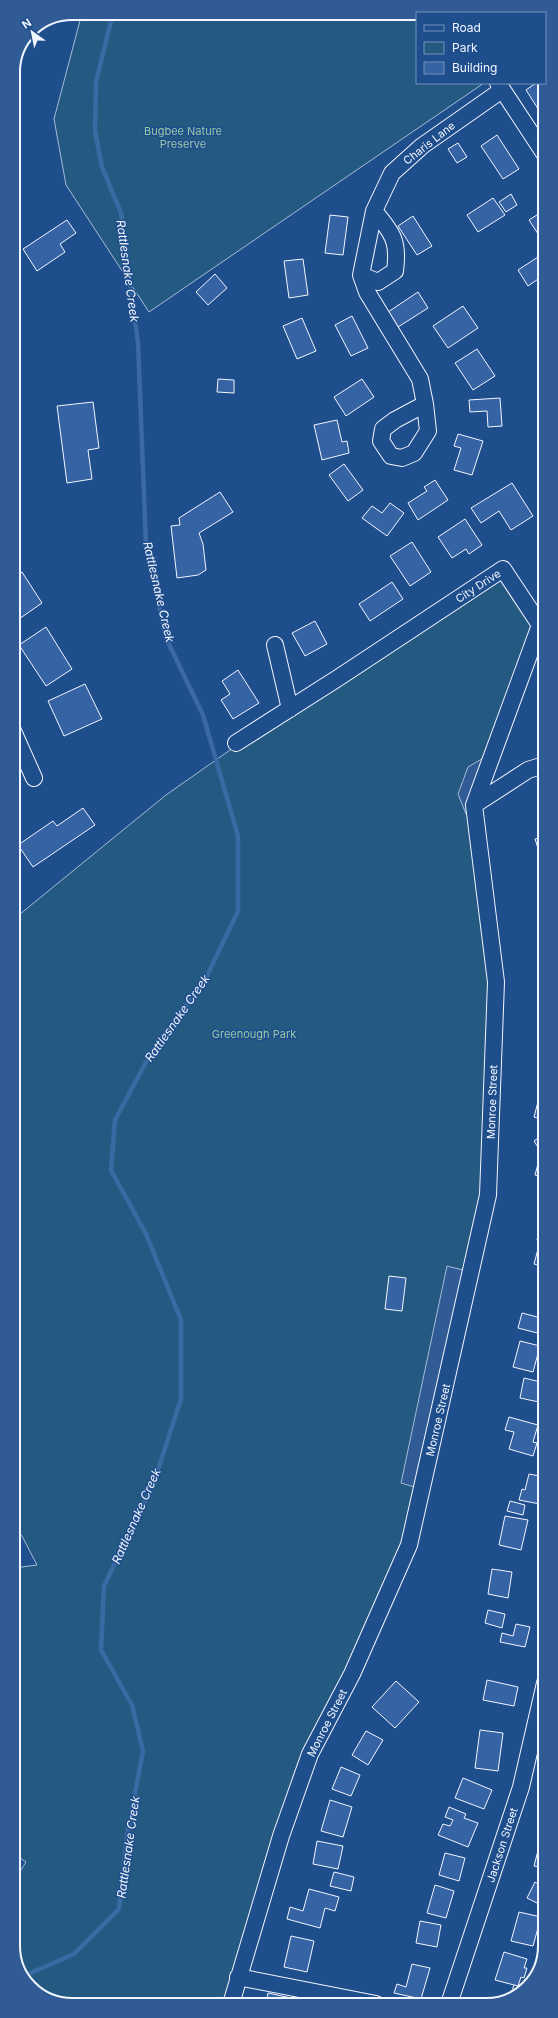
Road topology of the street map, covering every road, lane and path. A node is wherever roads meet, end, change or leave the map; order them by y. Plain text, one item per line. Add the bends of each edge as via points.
1 (500, 86) edge
2 (538, 144) edge
3 (374, 211) junction
4 (361, 275) junction
5 (425, 404) dead end
6 (538, 622) edge
7 (538, 630) edge
8 (275, 645) dead end
9 (290, 709) junction
10 (236, 743) dead end
11 (20, 747) edge
12 (538, 766) edge
13 (34, 778) dead end
14 (474, 805) junction
15 (538, 1713) edge
16 (238, 1977) junction
17 (233, 1998) edge
18 (345, 1998) edge
19 (451, 1998) edge

1 - 2 street
1 - 3 street, Charis Lane via 422,146 392,173
3 - 4 street, Charis Lane
3 - 4 street via 390,229 398,252 395,271 378,282
4 - 5 street via 367,292 420,379
6 - 9 street, City Drive via 503,569
7 - 14 street, City Drive
8 - 9 street
9 - 10 street, City Drive
11 - 13 street
12 - 14 street
14 - 16 street, Monroe Street via 496,982 488,1195 409,1545 352,1674 310,1754 281,1836
15 - 19 street, Jackson Street via 521,1787
16 - 17 street, Monroe Street
16 - 18 street

